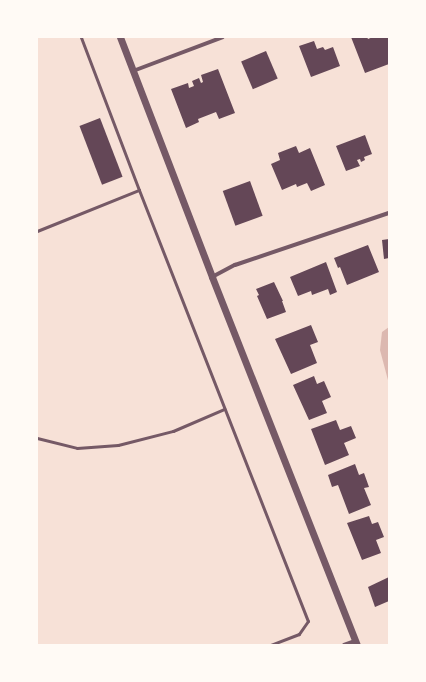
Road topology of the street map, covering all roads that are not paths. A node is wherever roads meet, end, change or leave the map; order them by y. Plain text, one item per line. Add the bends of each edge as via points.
1 (81, 37) edge
2 (120, 37) edge
3 (223, 37) edge
4 (133, 71) junction
5 (138, 190) junction
6 (389, 213) edge
7 (37, 230) edge
8 (212, 277) junction
9 (224, 409) junction
10 (37, 438) edge
11 (356, 643) edge
12 (270, 645) edge
13 (344, 645) edge

1 - 5 lane
2 - 4 street
3 - 4 street
4 - 8 street
5 - 7 lane
5 - 9 lane
6 - 8 street via 235,265
8 - 11 street
9 - 10 lane via 173,431 118,445 77,448
9 - 12 lane via 308,621 299,634
11 - 13 street

